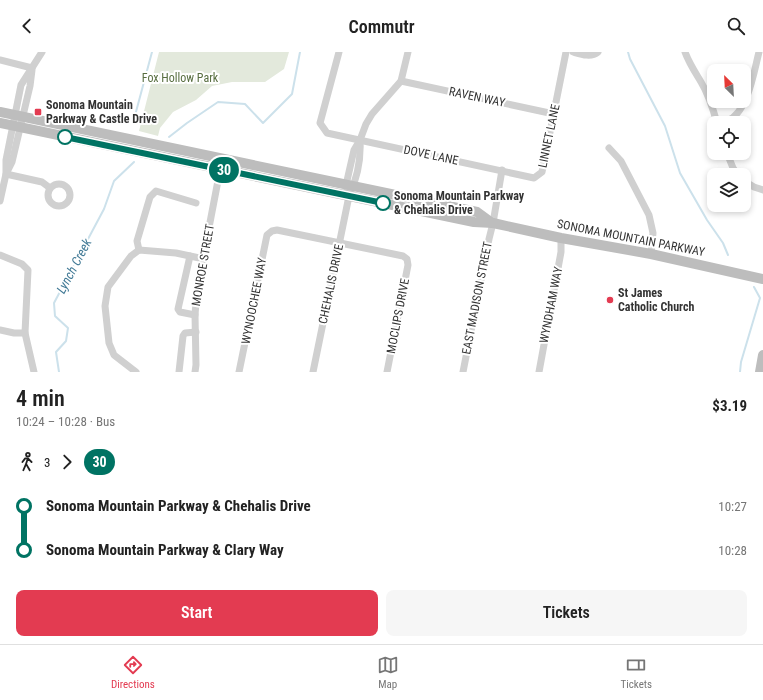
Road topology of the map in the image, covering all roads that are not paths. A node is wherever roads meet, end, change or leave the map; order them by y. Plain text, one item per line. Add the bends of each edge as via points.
1 (42, 52) edge
2 (339, 52) edge
3 (408, 52) edge
4 (566, 52) edge
5 (572, 52) edge
6 (685, 52) edge
7 (759, 52) edge
8 (596, 53) edge
9 (0, 60) edge
10 (32, 68) junction
11 (401, 81) junction
12 (0, 112) edge
13 (554, 114) junction
14 (715, 116) edge
15 (734, 116) edge
16 (18, 121) junction
17 (0, 123) edge
18 (360, 140) junction
19 (609, 148) dead end
20 (222, 159) junction
21 (220, 169) junction
22 (502, 170) junction
23 (6, 174) junction
24 (350, 185) junction
25 (751, 185) edge
26 (50, 188) dead end
27 (763, 190) edge
28 (349, 196) junction
29 (0, 201) edge
30 (196, 203) dead end
31 (493, 223) junction
32 (560, 238) junction
33 (340, 244) junction
34 (139, 250) junction
35 (651, 254) junction
36 (0, 255) edge
37 (190, 256) junction
38 (204, 259) junction
39 (763, 279) edge
40 (195, 315) junction
41 (0, 330) edge
42 (196, 332) junction
43 (25, 333) junction
44 (763, 355) edge
45 (34, 372) edge
46 (136, 372) edge
47 (179, 372) edge
48 (195, 372) edge
49 (240, 372) edge
50 (313, 372) edge
51 (387, 372) edge
52 (463, 372) edge
53 (539, 372) edge
54 (760, 372) edge

1 - 10 street
2 - 18 street, DOVE LANE via 320,123 327,133
3 - 11 street
4 - 13 street, LINNET LANE
5 - 8 street via 583,55
6 - 14 street via 705,90
7 - 15 street via 752,83 743,105
9 - 10 street
10 - 16 street via 30,86
11 - 13 street, RAVEN WAY
11 - 18 street via 372,114
12 - 16 main road, SONOMA MOUNTAIN PARKWAY
13 - 22 street, LINNET LANE via 539,176 534,178
16 - 17 main road, SONOMA MOUNTAIN PARKWAY
16 - 20 main road, SONOMA MOUNTAIN PARKWAY
16 - 21 main road, SONOMA MOUNTAIN PARKWAY
16 - 23 street via 6,160
18 - 22 street, DOVE LANE
18 - 24 street, CHEHALIS DRIVE via 361,151
19 - 35 street via 621,161 649,215 653,233
20 - 21 street, MONROE STREET
20 - 24 main road, SONOMA MOUNTAIN PARKWAY
21 - 28 main road, SONOMA MOUNTAIN PARKWAY
21 - 38 street, MONROE STREET
22 - 31 street
23 - 26 street via 42,182
23 - 29 street
24 - 28 street, CHEHALIS DRIVE
24 - 31 main road, SONOMA MOUNTAIN PARKWAY via 477,212
25 - 27 street
28 - 31 main road, SONOMA MOUNTAIN PARKWAY via 474,222
28 - 33 street, CHEHALIS DRIVE
30 - 34 street via 156,191 152,194 137,241
31 - 32 main road, SONOMA MOUNTAIN PARKWAY
31 - 52 street, EAST MADISON STREET
32 - 35 main road, SONOMA MOUNTAIN PARKWAY
32 - 53 street, WYNDHAM WAY via 561,252
33 - 49 street, WYNOOCHEE WAY via 277,230 267,236
33 - 50 street, CHEHALIS DRIVE
33 - 51 street, MOCLIPS DRIVE via 403,256 407,259 408,265
34 - 37 street
34 - 46 street via 131,256 108,287 105,306 109,343 114,355
35 - 39 main road, SONOMA MOUNTAIN PARKWAY
36 - 43 street via 22,264 28,270
37 - 38 street
37 - 40 street via 178,309 180,312
38 - 40 street, MONROE STREET
40 - 42 street, MONROE STREET
41 - 43 street
42 - 47 street via 183,336
42 - 48 street, MONROE STREET
43 - 45 street
44 - 54 main road

